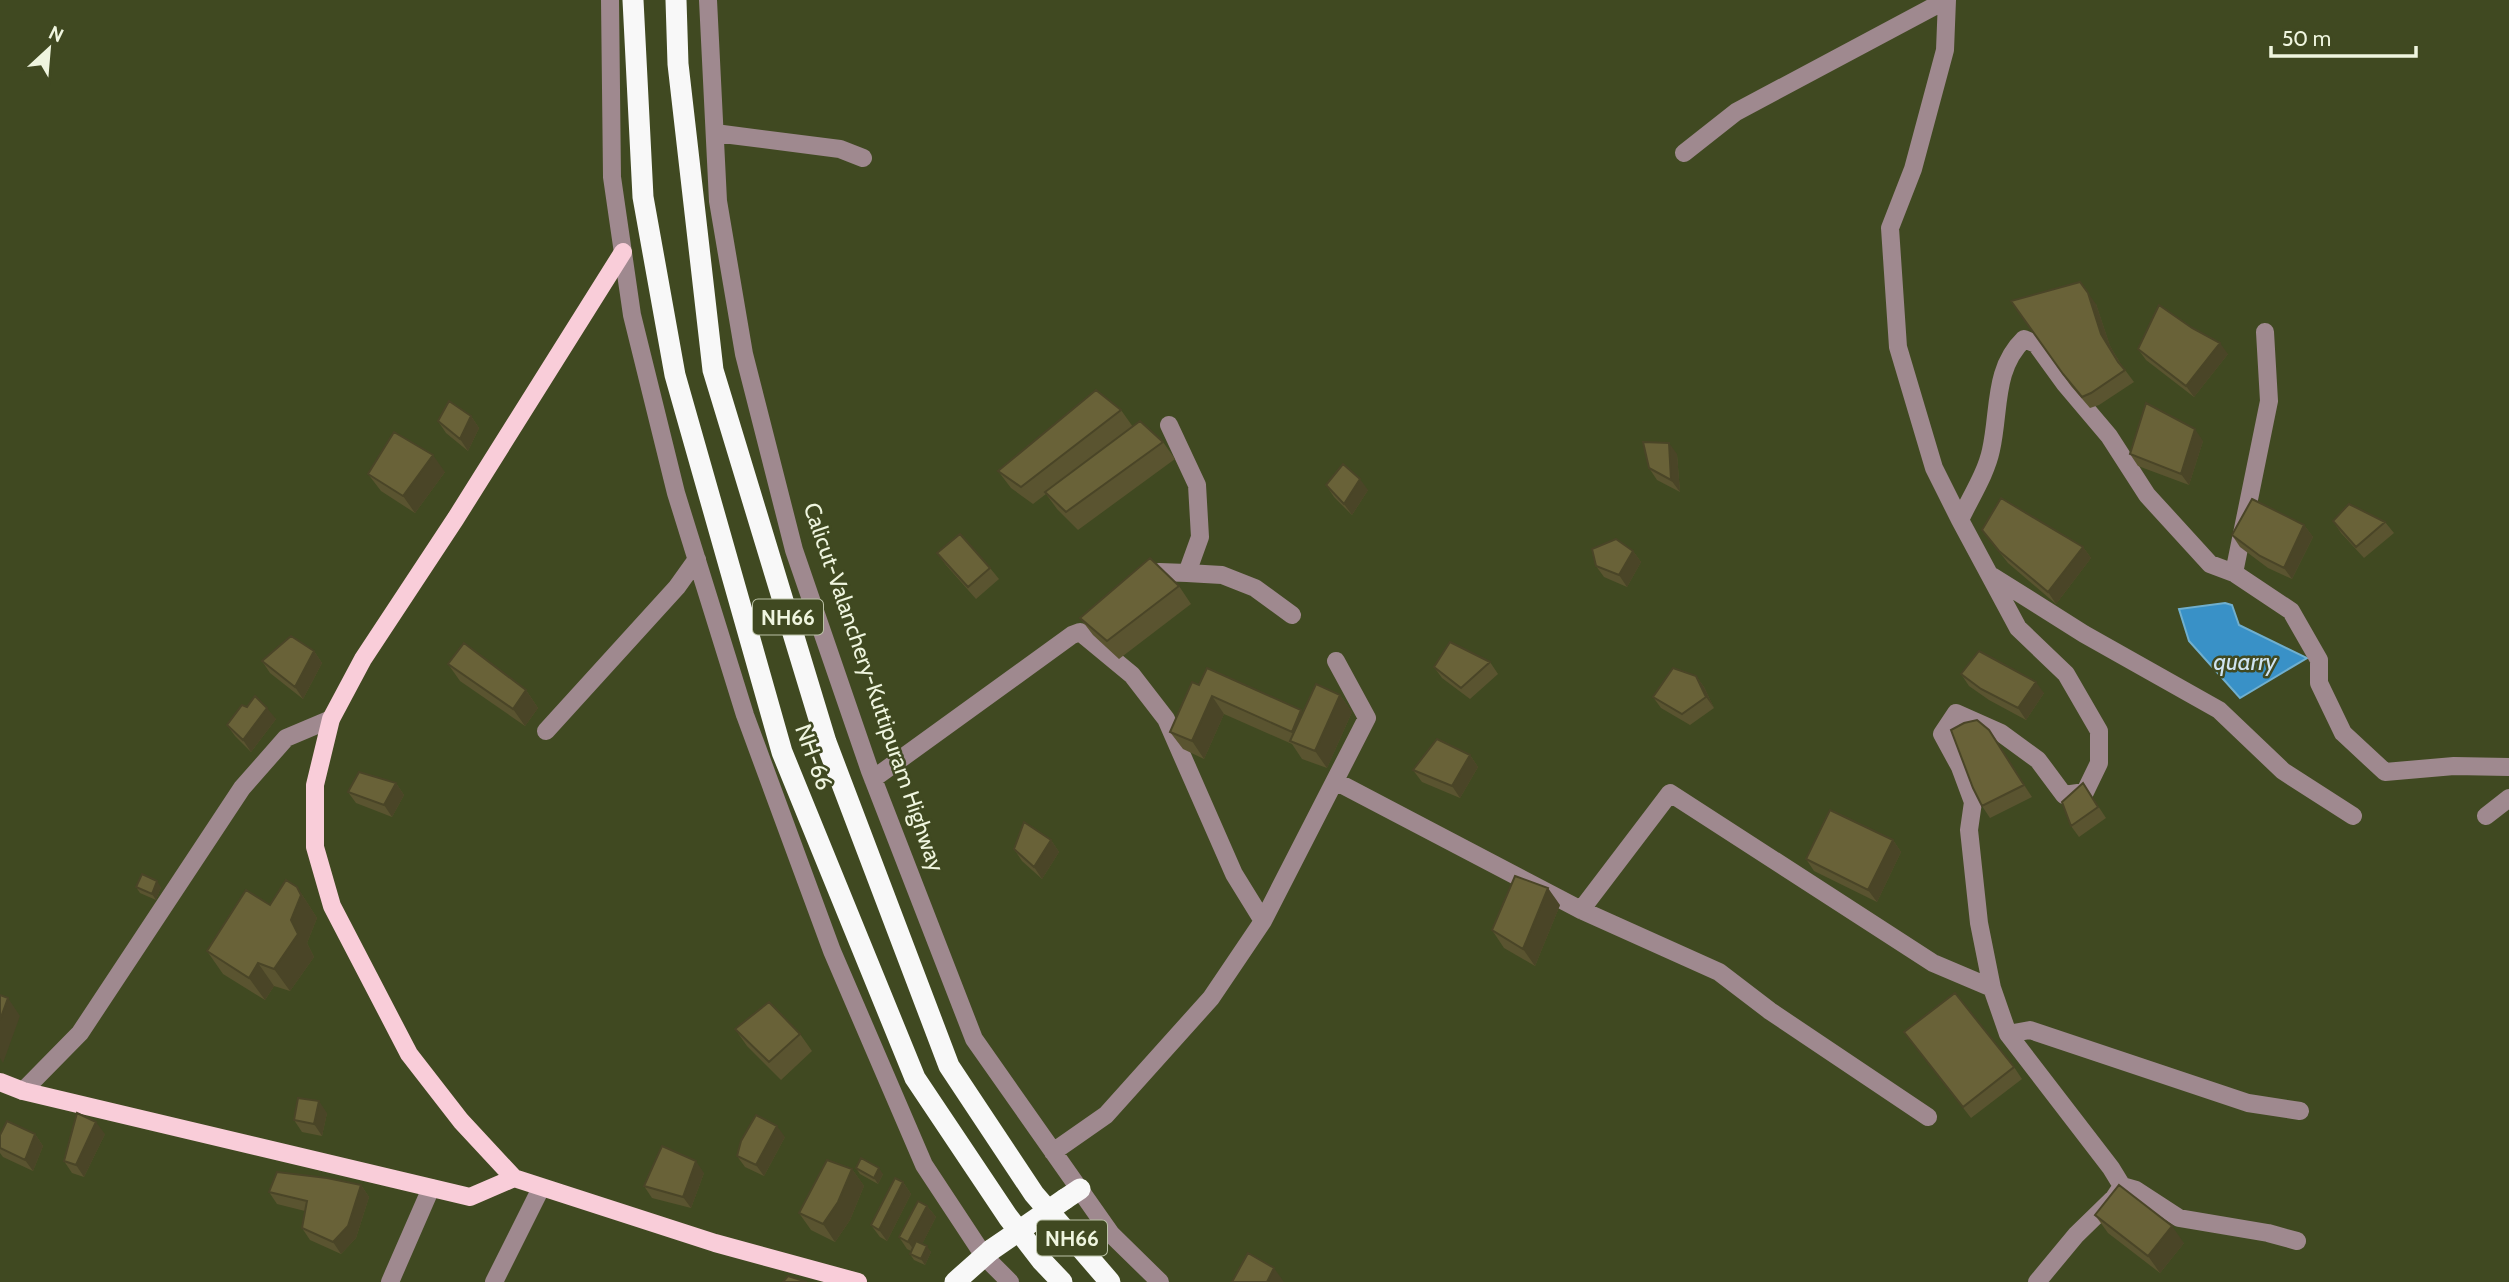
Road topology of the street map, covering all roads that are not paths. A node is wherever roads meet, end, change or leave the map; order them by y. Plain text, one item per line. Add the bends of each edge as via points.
1 (610, 0) edge
2 (633, 0) edge
3 (676, 0) edge
4 (708, 0) edge
5 (1947, 0) edge
6 (715, 133) junction
7 (1684, 153) dead end
8 (863, 158) dead end
9 (623, 252) junction
10 (2265, 332) dead end
11 (1169, 425) dead end
12 (1960, 520) junction
13 (697, 559) junction
14 (1187, 573) junction
15 (2234, 573) junction
16 (1989, 575) junction
17 (1130, 588) edge
18 (1292, 615) dead end
19 (1336, 660) dead end
20 (331, 719) junction
21 (546, 731) dead end
22 (2504, 768) edge
23 (873, 779) junction
24 (1335, 781) junction
25 (2509, 798) edge
26 (2353, 816) dead end
27 (2486, 816) dead end
28 (1581, 910) junction
29 (1263, 921) junction
30 (1992, 988) junction
31 (2008, 1034) junction
32 (0, 1082) edge
33 (23, 1091) junction
34 (0, 1093) edge
35 (2300, 1111) dead end
36 (1928, 1117) dead end
37 (1053, 1152) junction
38 (514, 1178) junction
39 (2122, 1186) junction
40 (431, 1188) junction
41 (541, 1188) junction
42 (1072, 1194) junction
43 (2297, 1241) dead end
44 (988, 1253) junction
45 (796, 1265) junction
46 (390, 1282) edge
47 (494, 1282) edge
48 (789, 1282) edge
49 (858, 1282) edge
50 (955, 1282) edge
51 (1010, 1282) edge
52 (1062, 1282) edge
53 (1110, 1282) edge
54 (1160, 1282) edge
55 (2037, 1282) edge

1 - 9 street, NH66 via 612,177
2 - 52 highway, NH-66 via 643,197 675,375 782,752 915,1078 1008,1217
3 - 53 highway, NH66 / NH66 via 678,64 713,370 826,742 948,1066 1034,1194
4 - 6 street, Calicut-Valanchery-Kuttipuram Highway / NH66
5 - 7 street via 1737,112
5 - 12 street via 1945,50 1913,169 1890,228 1898,347 1934,468
6 - 8 street via 840,149
6 - 23 street, Calicut-Valanchery-Kuttipuram Highway / NH66 via 718,201 744,354 794,550
9 - 13 street, NH66 via 632,315
9 - 20 main road via 363,659
10 - 15 street via 2269,401
11 - 14 street via 1197,485 1200,537
12 - 15 street via 1991,453 2001,377 2011,352 2024,339 2036,344 2109,436 2147,495 2210,564
12 - 16 street
13 - 21 street
13 - 44 street, NH66 via 746,715 832,951 924,1165
14 - 17 street via 1159,572
14 - 18 street via 1222,575 1255,588
15 - 22 street via 2291,611 2319,660 2319,683 2343,733 2385,772 2454,766
16 - 26 street via 2219,709 2283,771
16 - 30 street via 2018,628 2066,674 2099,731 2099,763 2085,792 2064,795 2038,760 2001,733 1956,713 1942,734 1973,802 1969,830 1979,923
19 - 24 street via 1367,718
20 - 33 street via 286,738 242,788 80,1033
20 - 38 main road via 314,785 315,847 332,906 409,1054 460,1121
23 - 29 street via 1084,627 1167,719 1234,874
23 - 37 street, Calicut-Valanchery-Kuttipuram Highway / NH66 via 974,1039
24 - 28 street
24 - 29 street
25 - 27 street
28 - 30 street via 1670,793 1933,963
28 - 36 street via 1719,972
29 - 37 street via 1211,998 1106,1115
30 - 31 street
31 - 35 street via 2030,1030 2248,1103
31 - 39 street
32 - 33 main road
33 - 34 main road
33 - 40 main road
37 - 42 street, Calicut-Valanchery-Kuttipuram Highway / NH66
38 - 40 main road via 470,1197
38 - 41 main road
39 - 43 street via 2179,1218
39 - 55 street
40 - 46 street
41 - 45 main road
41 - 47 street
42 - 44 highway, bridge
42 - 54 street, Calicut-Valanchery-Kuttipuram Highway / NH66
44 - 50 highway
44 - 51 street, NH66
45 - 48 street
45 - 49 main road

